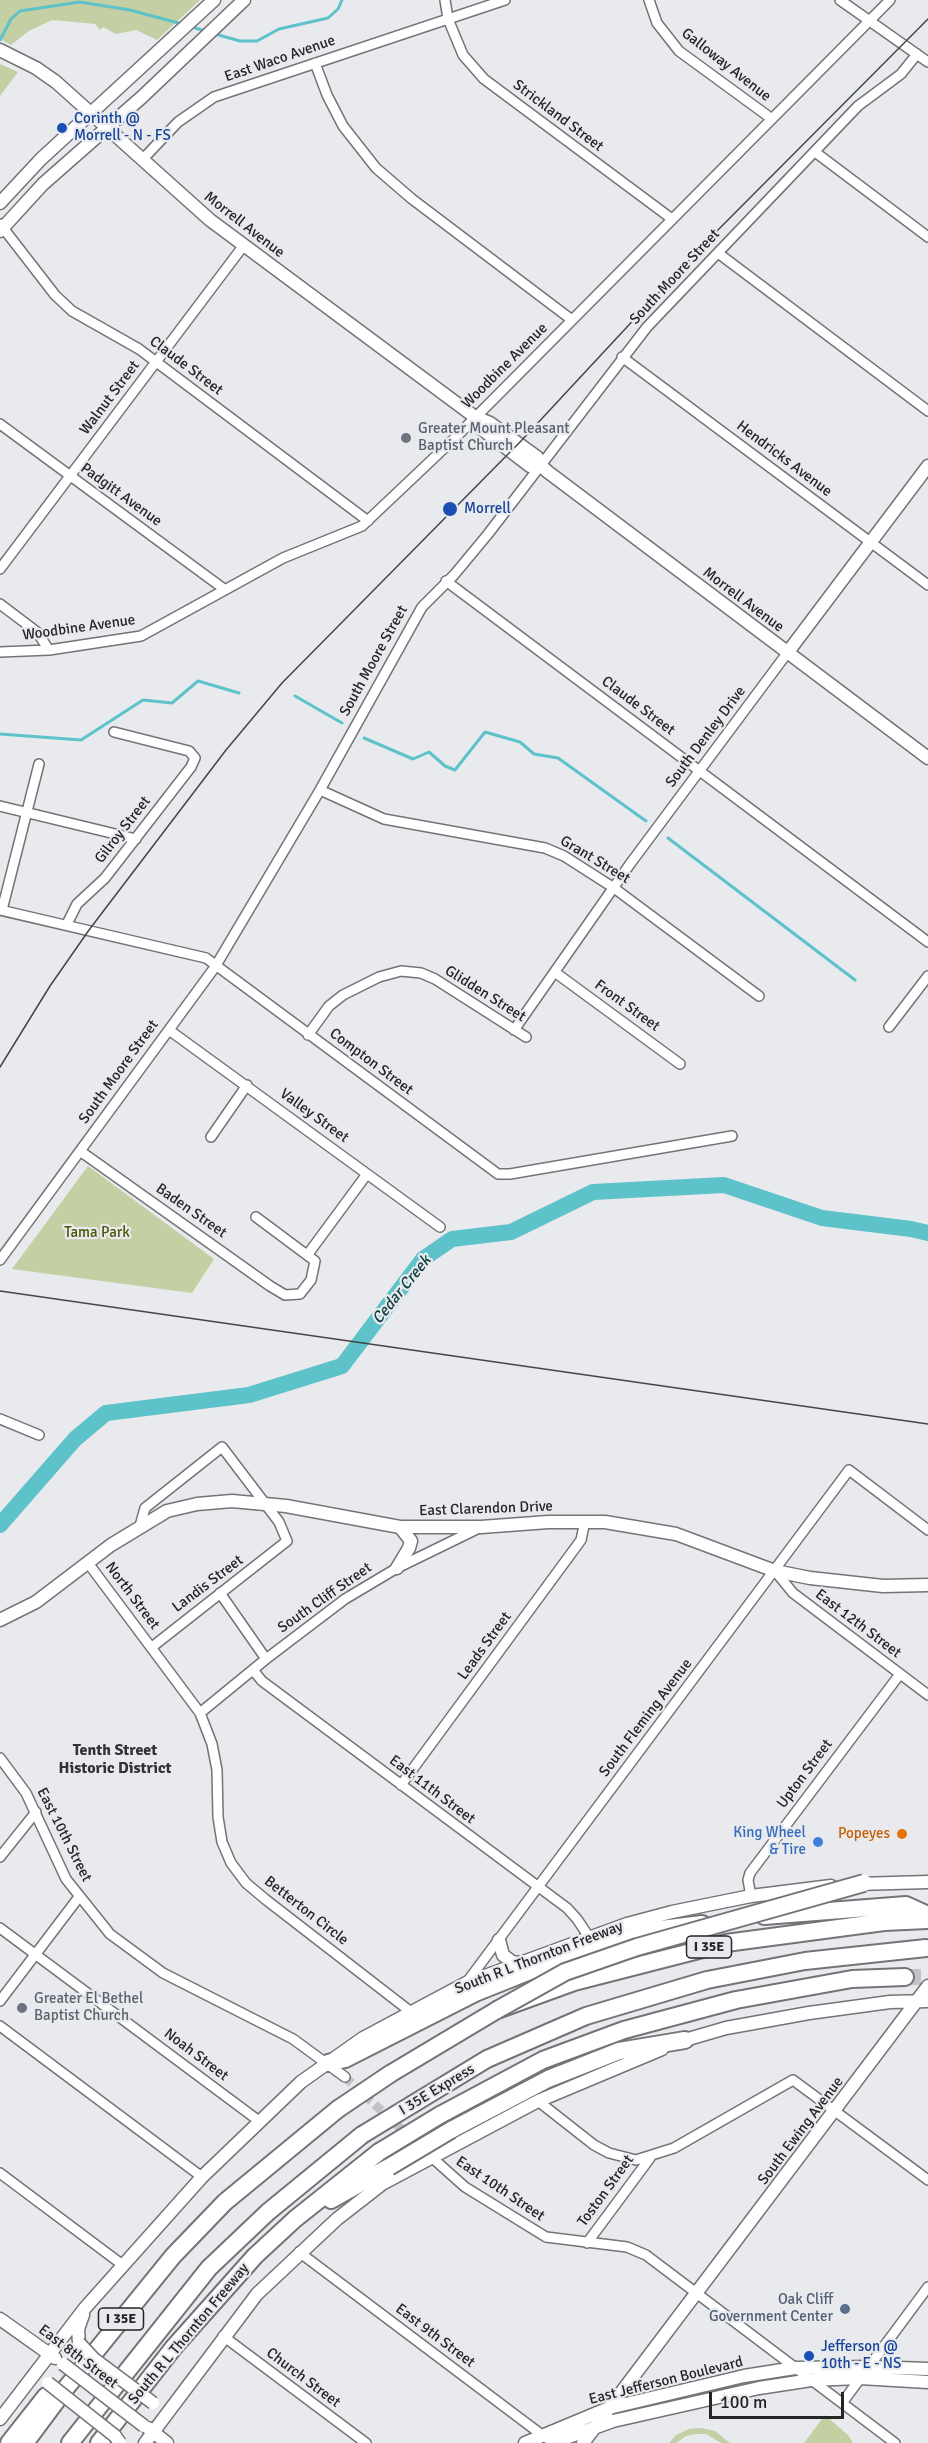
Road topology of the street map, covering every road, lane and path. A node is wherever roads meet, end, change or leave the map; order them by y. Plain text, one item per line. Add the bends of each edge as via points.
1 (214, 0) edge
2 (445, 0) edge
3 (505, 0) edge
4 (649, 0) edge
5 (840, 0) edge
6 (890, 0) edge
7 (241, 2) edge
8 (448, 19) junction
9 (871, 20) junction
10 (0, 50) edge
11 (917, 54) junction
12 (928, 62) edge
13 (315, 63) junction
14 (92, 114) junction
15 (772, 119) junction
16 (106, 127) junction
17 (815, 152) junction
18 (142, 160) junction
19 (0, 203) edge
20 (672, 219) junction
21 (1, 228) edge
22 (928, 237) edge
23 (244, 245) junction
24 (718, 253) junction
25 (572, 320) junction
26 (622, 357) junction
27 (157, 362) junction
28 (928, 411) edge
29 (475, 417) junction
30 (0, 424) edge
31 (540, 465) junction
32 (928, 466) edge
33 (70, 476) junction
34 (368, 521) junction
35 (870, 541) junction
36 (0, 569) edge
37 (446, 581) junction
38 (928, 585) edge
39 (224, 589) junction
40 (0, 604) edge
41 (49, 650) junction
42 (0, 652) edge
43 (788, 652) junction
44 (114, 732) dead end
45 (928, 758) edge
46 (39, 764) dead end
47 (699, 771) junction
48 (320, 790) junction
49 (0, 806) edge
50 (28, 813) junction
51 (136, 839) junction
52 (614, 888) junction
53 (1, 910) edge
54 (68, 924) junction
55 (928, 942) edge
56 (215, 967) junction
57 (556, 973) junction
58 (928, 976) edge
59 (759, 996) dead end
60 (888, 1027) dead end
61 (169, 1030) junction
62 (514, 1030) junction
63 (308, 1035) junction
64 (526, 1037) dead end
65 (680, 1064) dead end
66 (247, 1085) junction
67 (732, 1136) dead end
68 (211, 1137) dead end
69 (80, 1151) junction
70 (368, 1174) junction
71 (256, 1217) dead end
72 (440, 1227) dead end
73 (311, 1258) junction
74 (0, 1260) edge
75 (0, 1419) edge
76 (39, 1436) dead end
77 (263, 1502) junction
78 (585, 1521) junction
79 (140, 1526) junction
80 (399, 1527) junction
81 (481, 1527) junction
82 (928, 1530) edge
83 (88, 1563) junction
84 (397, 1568) junction
85 (776, 1571) junction
86 (928, 1585) edge
87 (220, 1593) junction
88 (0, 1620) edge
89 (152, 1647) junction
90 (266, 1659) junction
91 (253, 1670) junction
92 (900, 1674) junction
93 (928, 1695) edge
94 (200, 1713) junction
95 (0, 1758) edge
96 (401, 1785) junction
97 (36, 1812) junction
98 (1, 1854) edge
99 (928, 1882) edge
100 (864, 1883) junction
101 (537, 1887) junction
102 (751, 1896) junction
103 (79, 1897) junction
104 (928, 1917) edge
105 (0, 1928) edge
106 (589, 1937) junction
107 (499, 1940) junction
108 (926, 1948) dead end
109 (35, 1954) junction
110 (520, 1963) junction
111 (905, 1977) tunnel mouth
112 (466, 1983) junction
113 (928, 1986) edge
114 (0, 2001) edge
115 (922, 2001) edge
116 (497, 2010) junction
117 (411, 2012) junction
118 (0, 2026) edge
119 (685, 2040) junction
120 (328, 2063) junction
121 (345, 2077) tunnel mouth
122 (538, 2101) junction
123 (835, 2110) junction
124 (259, 2121) junction
125 (428, 2154) junction
126 (650, 2158) junction
127 (0, 2174) edge
128 (202, 2177) junction
129 (928, 2180) edge
130 (225, 2202) junction
131 (296, 2219) junction
132 (587, 2242) junction
133 (299, 2252) junction
134 (124, 2266) junction
135 (928, 2287) edge
136 (697, 2293) junction
137 (85, 2308) junction
138 (0, 2319) edge
139 (223, 2336) junction
140 (49, 2354) junction
141 (869, 2367) junction
142 (795, 2368) junction
143 (928, 2369) edge
144 (860, 2378) junction
145 (811, 2380) junction
146 (928, 2382) edge
147 (27, 2384) junction
148 (686, 2389) junction
149 (176, 2401) junction
150 (690, 2402) junction
151 (842, 2403) junction
152 (609, 2409) junction
153 (0, 2419) edge
154 (595, 2427) junction
155 (149, 2429) junction
156 (549, 2440) edge
157 (9, 2443) edge
158 (25, 2443) edge
159 (70, 2443) edge
160 (99, 2443) edge
161 (120, 2443) edge
162 (145, 2443) edge
163 (167, 2443) edge
164 (366, 2443) edge
165 (525, 2443) edge
166 (583, 2443) edge
167 (895, 2443) edge

1 - 14 main road
2 - 8 street, Strickland Street
3 - 8 street, East Waco Avenue
4 - 15 street, Galloway Avenue via 657,23 680,51
5 - 9 street
6 - 9 street, Woodbine Avenue
7 - 16 main road
8 - 13 street, East Waco Avenue
8 - 20 street, Strickland Street via 463,55 488,82
9 - 11 street
9 - 15 street, Woodbine Avenue
10 - 14 main road, Morrell Avenue via 56,82
11 - 12 street
11 - 17 street, South Moore Street via 901,74 858,106
13 - 18 street, East Waco Avenue via 214,98 178,122
13 - 25 street via 343,126 376,168 412,200
14 - 16 main road, Morrell Avenue
14 - 19 main road via 41,159
15 - 20 street, Woodbine Avenue
16 - 18 main road, Morrell Avenue
16 - 21 main road
17 - 22 street
17 - 24 street, South Moore Street
18 - 23 main road, Morrell Avenue
20 - 25 street, Woodbine Avenue
21 - 27 street, Claude Street via 72,311
23 - 27 street, Walnut Street
23 - 29 main road, Morrell Avenue
24 - 26 street, South Moore Street
24 - 28 street
25 - 29 street, Woodbine Avenue
26 - 31 street, South Moore Street
26 - 35 street, Hendricks Avenue
27 - 33 street, Walnut Street
27 - 34 street, Claude Street
29 - 31 main road, Morrell Avenue via 483,430 530,466
29 - 34 street, Woodbine Avenue
30 - 33 street, Padgitt Avenue
31 - 37 street, South Moore Street via 481,543
31 - 43 main road, Morrell Avenue
32 - 35 main road, South Denley Drive
33 - 36 street, Walnut Street
33 - 39 street, Padgitt Avenue
34 - 39 street, Woodbine Avenue
35 - 38 street, Hendricks Avenue
35 - 43 main road, South Denley Drive
37 - 47 street, Claude Street
37 - 48 street, South Moore Street via 414,618
39 - 41 street, Woodbine Avenue via 141,636
40 - 41 street via 37,632
41 - 42 street, Woodbine Avenue
43 - 45 main road, Morrell Avenue
43 - 47 street, South Denley Drive
44 - 51 street, Gilroy Street via 189,751 195,758
46 - 50 street
47 - 52 street, South Denley Drive
47 - 55 street, Claude Street
48 - 52 street, Grant Street via 384,819 545,848
48 - 56 street, South Moore Street
49 - 50 street
50 - 51 street
50 - 53 street
51 - 54 street, Gilroy Street via 105,878 77,904
52 - 57 street, South Denley Drive
52 - 59 street, Grant Street
53 - 54 street, Compton Street
54 - 56 street, Compton Street via 203,957
56 - 61 street, South Moore Street
56 - 63 street, Compton Street
57 - 62 street, South Denley Drive
57 - 65 street, Front Street
58 - 60 street
61 - 66 street, Valley Street
61 - 69 street, South Moore Street
62 - 63 street, Glidden Street via 435,979 421,973 401,972 379,977 343,995 329,1006
62 - 64 street, Glidden Street
63 - 67 street, Compton Street via 498,1174
66 - 68 street
66 - 70 street, Valley Street
69 - 73 street, Baden Street via 285,1294 300,1294 307,1287 314,1272
69 - 74 street, South Moore Street
70 - 72 street, Valley Street
70 - 73 street
71 - 73 street
75 - 76 street
77 - 79 main road, East Clarendon Drive via 196,1504 167,1511
77 - 79 street via 222,1447 145,1508
77 - 80 main road, East Clarendon Drive
77 - 87 street, Landis Street via 287,1541
78 - 81 main road, East Clarendon Drive
78 - 85 main road, East Clarendon Drive via 676,1534
78 - 96 street, Leads Street via 581,1540
79 - 83 main road, East Clarendon Drive
80 - 81 main road, East Clarendon Drive
80 - 84 main road via 411,1541
81 - 84 street, South Cliff Street
82 - 85 street, South Fleming Avenue via 849,1470
83 - 88 main road, East Clarendon Drive via 36,1602
83 - 89 street, North Street
84 - 90 street, South Cliff Street via 345,1599
85 - 86 main road, East Clarendon Drive via 847,1583
85 - 92 street, East 12th Street via 793,1593
85 - 101 street, South Fleming Avenue
87 - 89 street, Landis Street
87 - 90 street
89 - 94 street, Betterton Circle
90 - 91 street, South Cliff Street
91 - 94 street, South Cliff Street
91 - 96 street, East 11th Street via 262,1681
92 - 93 street, East 12th Street
92 - 102 street, Upton Street via 750,1873
94 - 117 street, Betterton Circle via 212,1744 218,1817 231,1863 265,1899
95 - 97 street, East 10th Street
96 - 101 street, East 11th Street
97 - 98 street
97 - 103 street, East 10th Street via 56,1860
99 - 100 main road, South R L Thornton Freeway
100 - 102 main road, South R L Thornton Freeway
100 - 116 highway, bridge via 637,1947 565,1972
101 - 106 street, East 11th Street via 567,1908
101 - 107 street, South Fleming Avenue
102 - 106 main road, South R L Thornton Freeway via 672,1911
103 - 109 street
103 - 120 street, East 10th Street via 110,1934 141,1959 293,2039
104 - 116 highway, I 35E via 726,1943 574,1982
104 - 120 highway via 906,1905 802,1912 653,1930 545,1965 475,1993 345,2059
105 - 109 street, Noah Street
106 - 110 main road, South R L Thornton Freeway
107 - 110 main road via 503,1955
107 - 112 street, South Fleming Avenue
108 - 159 highway, I 35E Express, bridge via 805,1961 707,1980 586,2016 487,2059 363,2135 276,2204 209,2268
109 - 114 street
109 - 124 street, Noah Street
110 - 112 main road, South R L Thornton Freeway
111 - 131 highway, South R L Thornton Freeway, bridge via 852,1979 736,2000 624,2030 543,2060 380,2152
112 - 117 main road, South R L Thornton Freeway
113 - 115 main road, South Ewing Avenue
115 - 119 main road, South R L Thornton Freeway via 809,2013 726,2028
115 - 123 main road, South Ewing Avenue
116 - 130 highway, I 35E, bridge via 338,2109
117 - 120 main road, South R L Thornton Freeway
118 - 128 street
119 - 122 main road, South R L Thornton Freeway
119 - 131 highway, bridge via 619,2051 548,2079
120 - 121 street, East 10th Street
120 - 124 main road, South R L Thornton Freeway
122 - 125 main road, South R L Thornton Freeway
122 - 126 street via 609,2153 636,2160
123 - 126 street via 793,2080
123 - 129 street
123 - 136 main road, South Ewing Avenue
124 - 128 main road, South R L Thornton Freeway
125 - 132 street, East 10th Street via 465,2187 531,2230 557,2239
125 - 133 main road, South R L Thornton Freeway via 382,2184
126 - 132 street, Toston Street
127 - 134 street
128 - 134 main road, South R L Thornton Freeway
130 - 157 highway via 171,2246
130 - 158 highway, I 35E via 173,2256
131 - 160 highway, South R L Thornton Freeway via 216,2297
132 - 136 street, East 10th Street via 637,2250
133 - 139 main road, South R L Thornton Freeway
133 - 156 street, East 9th Street
134 - 137 main road, South R L Thornton Freeway
135 - 141 street
136 - 142 street, East 10th Street
136 - 152 main road, South Ewing Avenue
137 - 140 main road, South R L Thornton Freeway
137 - 149 main road, bridge via 78,2329 79,2343 94,2359 153,2403
138 - 140 main road, East 8th Street
139 - 149 main road, South R L Thornton Freeway
139 - 164 street, Church Street
140 - 147 main road, South R L Thornton Freeway
140 - 155 main road, East 8th Street, bridge
141 - 142 main road, East Jefferson Boulevard
141 - 143 main road, East Jefferson Boulevard
141 - 144 street
142 - 145 street, East 10th Street
142 - 148 main road, East Jefferson Boulevard
144 - 145 main road, East Jefferson Boulevard
144 - 146 main road, East Jefferson Boulevard
144 - 151 street
145 - 150 main road, East Jefferson Boulevard
145 - 151 street, East 10th Street
147 - 153 main road, South R L Thornton Freeway
147 - 161 main road, bridge via 38,2380 48,2383
148 - 150 main road
148 - 152 main road, East Jefferson Boulevard
149 - 155 main road, South R L Thornton Freeway
150 - 154 main road, East Jefferson Boulevard
151 - 167 street, East 10th Street
152 - 154 main road, South Ewing Avenue
152 - 156 main road, East Jefferson Boulevard
154 - 156 main road, East Jefferson Boulevard
154 - 166 main road, South Ewing Avenue
155 - 162 main road, South R L Thornton Freeway
155 - 163 main road, East 8th Street
156 - 165 main road, East Jefferson Boulevard

